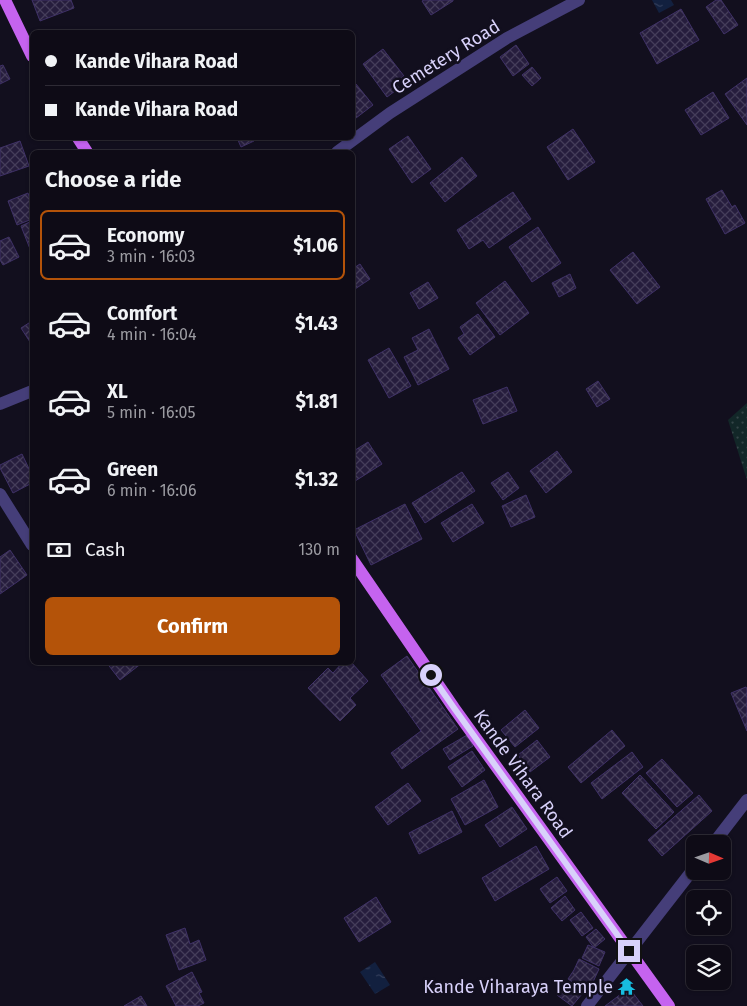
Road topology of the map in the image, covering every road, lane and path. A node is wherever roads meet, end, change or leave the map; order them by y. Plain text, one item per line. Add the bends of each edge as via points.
1 (5, 0) edge
2 (578, 0) edge
3 (30, 52) edge
4 (355, 139) edge
5 (354, 140) edge
6 (341, 150) edge
7 (30, 392) edge
8 (0, 404) edge
9 (0, 494) edge
10 (30, 542) edge
11 (355, 564) edge
12 (747, 800) edge
13 (720, 835) edge
14 (686, 878) edge
15 (629, 951) junction
16 (587, 1006) edge
17 (669, 1006) edge

1 - 3 main road
2 - 4 street, Cemetery Road via 507,38
5 - 6 street, Cemetery Road
7 - 8 street
9 - 10 street
11 - 15 main road, Kande Vihara Road
12 - 13 street
14 - 15 street
15 - 16 street
15 - 17 main road, Kande Vihara Road

